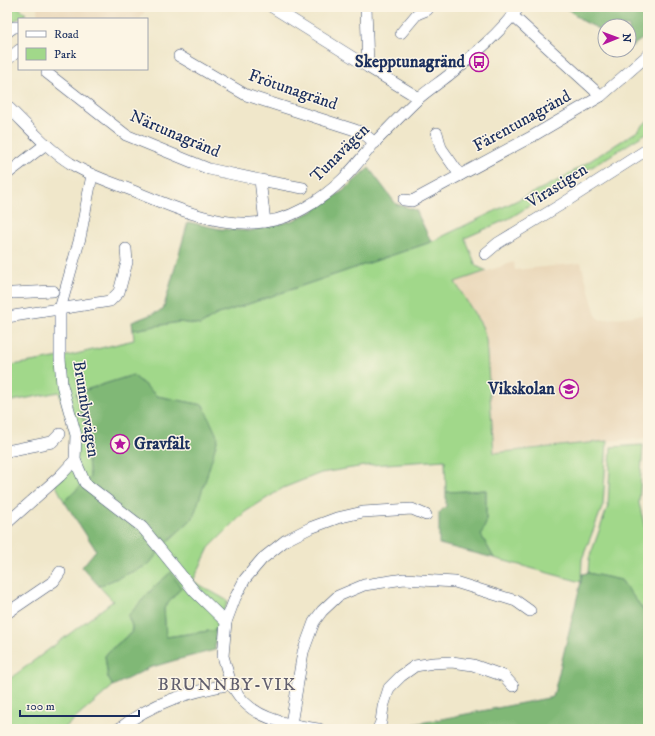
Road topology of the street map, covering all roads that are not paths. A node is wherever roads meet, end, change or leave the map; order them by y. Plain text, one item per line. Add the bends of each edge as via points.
1 (272, 7) edge
2 (366, 7) edge
3 (428, 8) edge
4 (516, 11) edge
5 (18, 27) edge
6 (7, 32) edge
7 (401, 33) dead end
8 (18, 51) edge
9 (648, 55) edge
10 (179, 56) dead end
11 (7, 60) edge
12 (368, 67) junction
13 (47, 73) dead end
14 (601, 96) junction
15 (419, 98) junction
16 (7, 106) edge
17 (437, 133) dead end
18 (374, 143) junction
19 (46, 144) junction
20 (648, 149) edge
21 (7, 174) edge
22 (92, 175) junction
23 (460, 175) junction
24 (260, 180) junction
25 (303, 188) dead end
26 (404, 200) dead end
27 (265, 222) junction
28 (126, 250) dead end
29 (486, 254) dead end
30 (53, 291) dead end
31 (13, 293) dead end
32 (60, 309) junction
33 (7, 317) edge
34 (60, 434) dead end
35 (7, 451) edge
36 (75, 460) junction
37 (426, 515) dead end
38 (7, 523) edge
39 (60, 572) dead end
40 (530, 611) dead end
41 (7, 613) edge
42 (226, 622) junction
43 (231, 684) junction
44 (513, 686) dead end
45 (291, 724) junction
46 (118, 729) edge
47 (319, 729) edge
48 (378, 729) edge

1 - 12 street
2 - 12 street
3 - 7 street via 417,14
4 - 14 street, Färentunagränd
4 - 15 street, Tunavägen via 472,55
5 - 6 street via 14,26
8 - 11 street
9 - 14 street, Färentunagränd
10 - 18 street, Frötunagränd via 246,95 352,128 363,133
12 - 15 street
13 - 24 street, Närtunagränd via 126,135 209,169
14 - 23 street, Färentunagränd
15 - 18 street, Tunavägen
16 - 19 street, Tunavägen
17 - 23 street via 442,148
18 - 27 street, Tunavägen via 343,180 323,196 292,215
19 - 21 street
19 - 22 street, Tunavägen via 70,164
20 - 29 street, Virastigen via 498,243
22 - 27 street, Tunavägen via 183,212 218,221
22 - 32 street, Brunnbyvägen via 80,238
23 - 26 street, Färentunagränd via 412,201
24 - 25 street, Närtunagränd
24 - 27 street
28 - 32 street via 127,262 119,292 110,301
30 - 31 street
32 - 33 street
32 - 36 street, Brunnbyvägen via 62,385 76,435
34 - 35 street via 52,442
36 - 38 street
36 - 42 street, Brunnbyvägen via 85,483 142,527 195,592
37 - 42 street via 412,509 363,512 337,518 286,540 262,559 245,579
39 - 41 street via 54,581
40 - 45 street via 516,601 455,582 404,579 364,584 338,596 314,622 304,652
42 - 43 street via 223,656
43 - 45 street via 244,702 263,716
43 - 46 street via 168,700
44 - 48 street via 504,676 473,665 452,662 415,666 400,676 389,688 382,707 382,722
45 - 47 street

